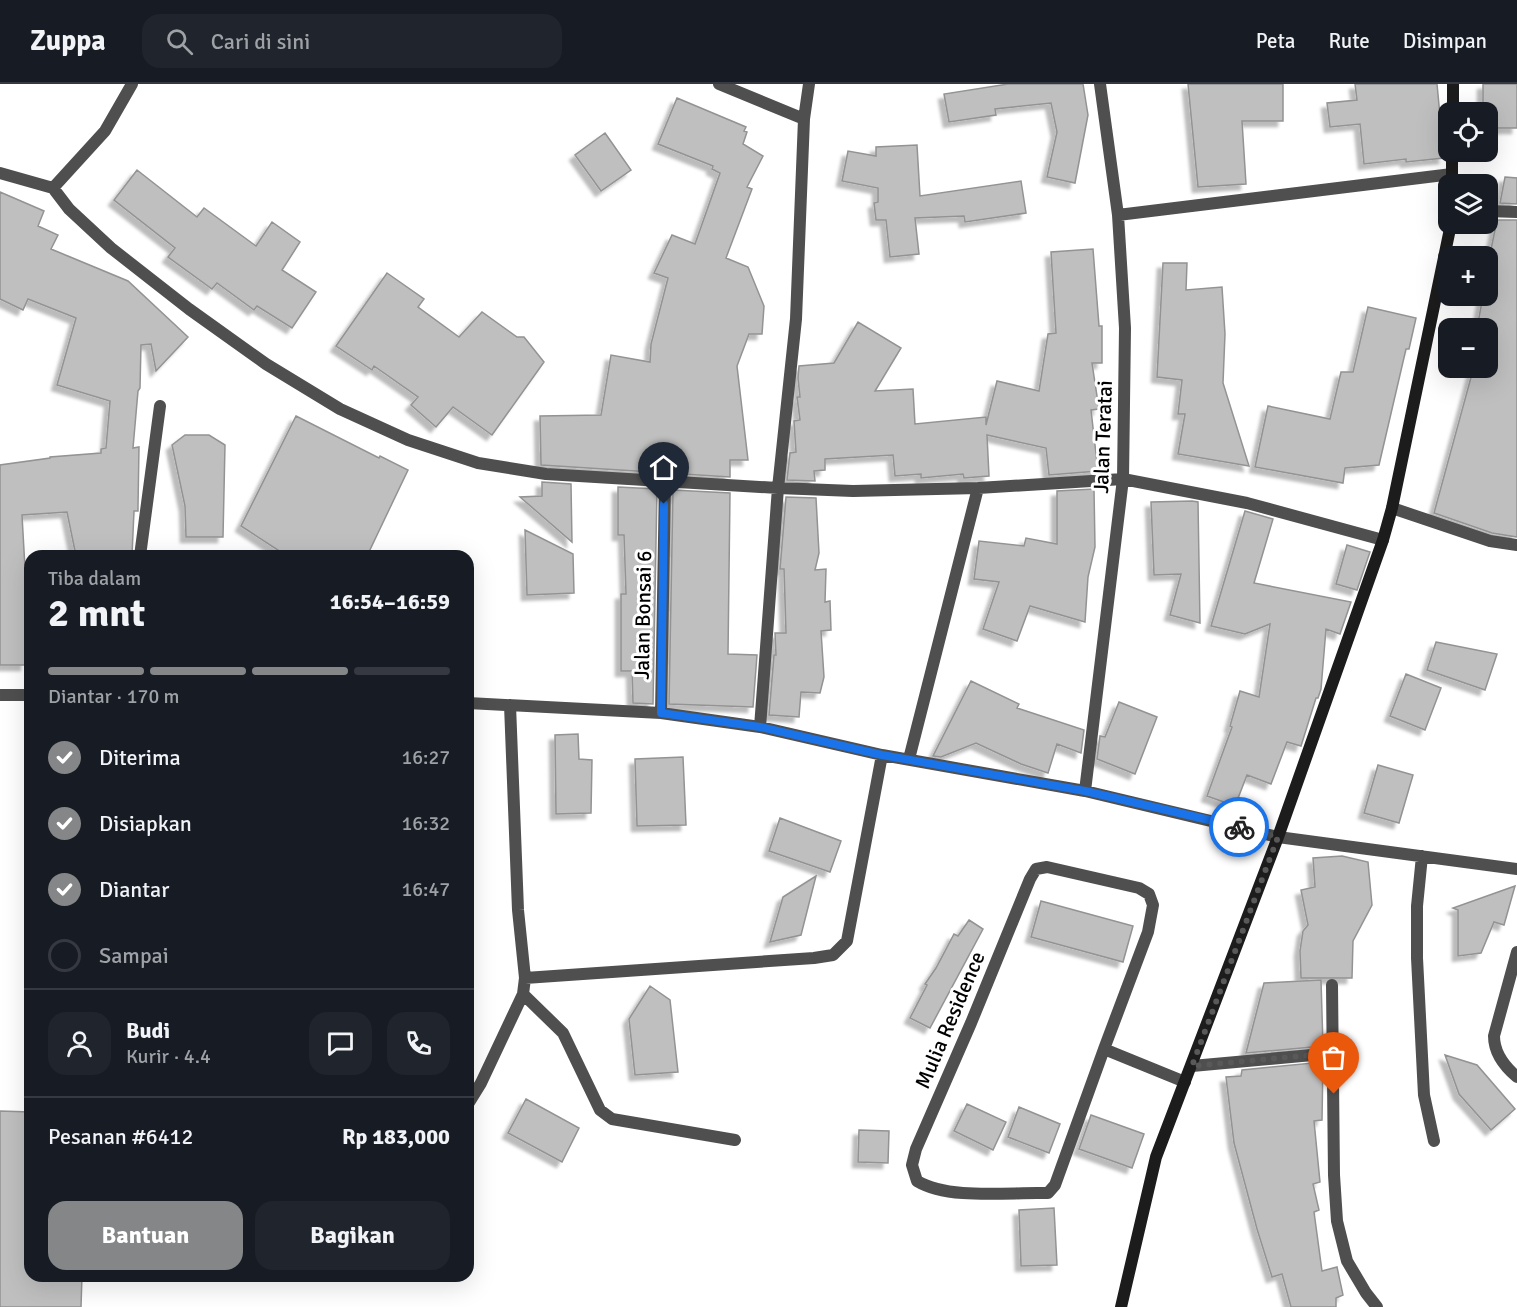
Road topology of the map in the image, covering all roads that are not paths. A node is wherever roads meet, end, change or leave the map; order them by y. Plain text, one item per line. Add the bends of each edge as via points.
1 (132, 84) edge
2 (718, 84) edge
3 (810, 84) edge
4 (1100, 84) edge
5 (1453, 84) edge
6 (1453, 102) edge
7 (804, 119) junction
8 (0, 174) edge
9 (1438, 181) edge
10 (53, 188) junction
11 (1498, 211) edge
12 (1517, 212) edge
13 (1118, 216) junction
14 (1449, 234) edge
15 (160, 406) dead end
16 (1123, 479) junction
17 (665, 482) junction
18 (778, 488) junction
19 (978, 488) junction
20 (1392, 507) junction
21 (1383, 540) junction
22 (1517, 544) edge
23 (141, 550) edge
24 (0, 695) edge
25 (24, 695) edge
26 (474, 703) edge
27 (510, 705) junction
28 (661, 713) junction
29 (760, 727) junction
30 (882, 755) junction
31 (909, 759) junction
32 (1085, 791) junction
33 (1278, 837) junction
34 (1422, 856) junction
35 (1517, 869) edge
36 (1517, 952) edge
37 (525, 978) junction
38 (1332, 985) dead end
39 (523, 994) junction
40 (1104, 1049) junction
41 (1334, 1053) junction
42 (1192, 1066) junction
43 (1517, 1077) edge
44 (1185, 1082) junction
45 (474, 1094) edge
46 (735, 1140) dead end
47 (1434, 1141) dead end
48 (1121, 1307) edge
49 (1377, 1307) edge

1 - 10 street via 105,131
2 - 7 street
3 - 7 street
4 - 13 street, Jalan Teratai
5 - 6 street
7 - 18 street via 796,319
8 - 10 street
9 - 13 street
10 - 17 street via 69,209 111,248 189,309 266,364 340,409 408,440 478,463 546,474
11 - 12 street
13 - 16 street, Jalan Teratai via 1125,328
14 - 20 street
15 - 23 street
16 - 19 street
16 - 21 street via 1246,502
16 - 32 street, Jalan Teratai
17 - 18 street
17 - 28 street, Jalan Bonsai 6
18 - 19 street
18 - 29 street
19 - 31 street
20 - 21 street
20 - 22 street via 1490,541
21 - 33 street
24 - 25 street
26 - 27 street
27 - 28 street
27 - 37 street via 518,910
28 - 29 street
29 - 30 street
30 - 31 street
30 - 37 street via 847,941 833,955
31 - 32 street
32 - 33 street
33 - 34 street
33 - 42 street
34 - 35 street
34 - 47 street via 1417,958 1424,1095
36 - 43 street via 1497,1021 1494,1046
37 - 39 street
38 - 41 street
39 - 45 street
39 - 46 street via 562,1033 600,1110 612,1119
40 - 40 street, Mulia Residence via 1148,932 1152,905 1149,894 1139,888 1058,869 1036,869 916,1149 912,1165 917,1181 933,1189 954,1192 1048,1193 1056,1185
40 - 44 street
41 - 42 street
41 - 49 street via 1337,1221 1347,1261
42 - 44 street
44 - 48 street via 1156,1157

